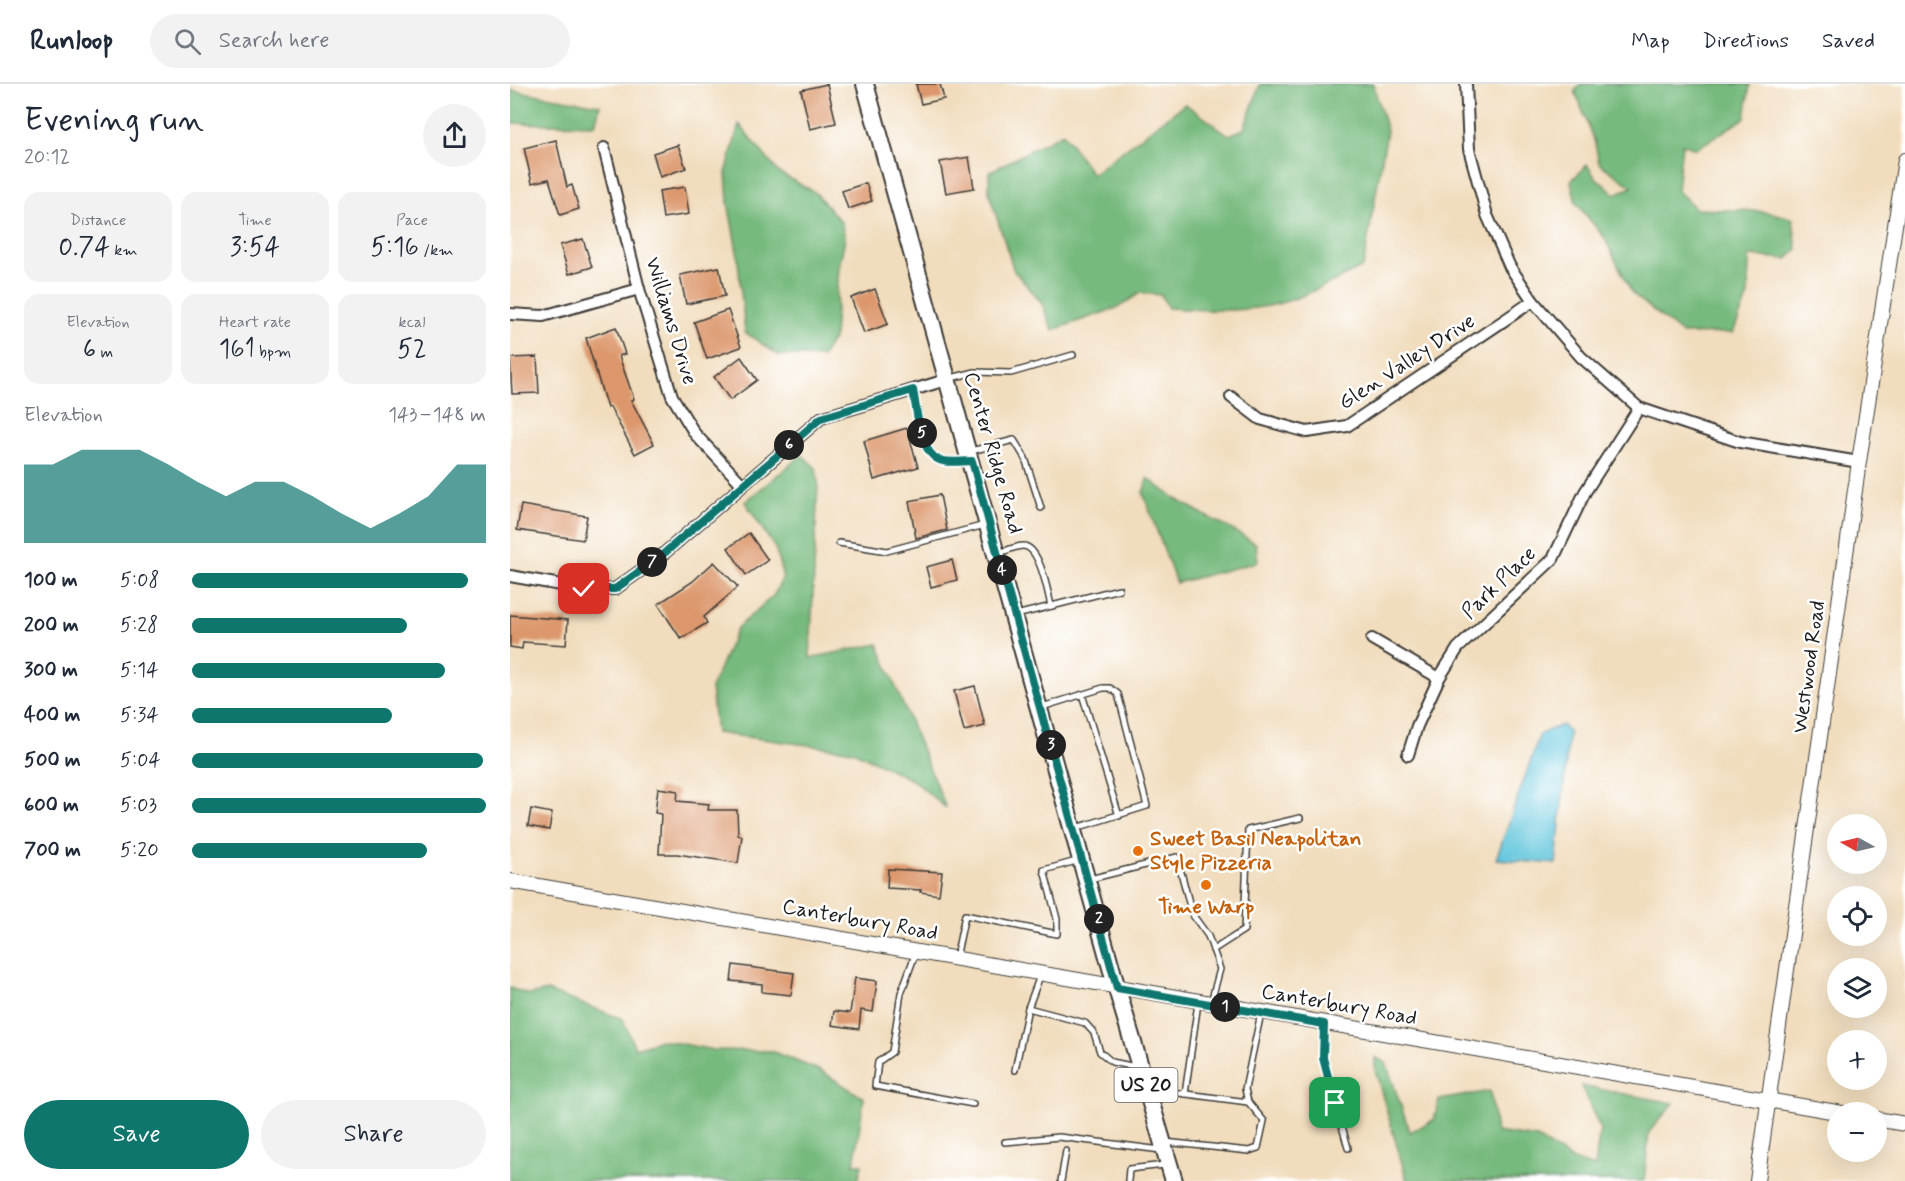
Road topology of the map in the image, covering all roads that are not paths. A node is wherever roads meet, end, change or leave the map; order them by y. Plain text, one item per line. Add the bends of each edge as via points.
1 (865, 84) edge
2 (1466, 84) edge
3 (604, 148) dead end
4 (1905, 160) edge
5 (639, 289) junction
6 (1533, 301) junction
7 (510, 314) edge
8 (1073, 355) dead end
9 (949, 379) junction
10 (913, 390) junction
11 (1231, 397) dead end
12 (1639, 408) junction
13 (970, 456) junction
14 (1859, 462) junction
15 (742, 484) junction
16 (1041, 508) dead end
17 (990, 524) junction
18 (839, 543) dead end
19 (998, 553) junction
20 (510, 576) edge
21 (1119, 589) dead end
22 (1051, 606) junction
23 (1015, 615) junction
24 (1372, 639) dead end
25 (1439, 678) junction
26 (1082, 694) junction
27 (1041, 707) junction
28 (1408, 755) dead end
29 (1119, 816) junction
30 (1300, 818) dead end
31 (1074, 829) junction
32 (1083, 860) junction
33 (1089, 880) junction
34 (510, 881) edge
35 (916, 950) junction
36 (1213, 950) junction
37 (957, 958) junction
38 (1041, 974) junction
39 (1117, 988) junction
40 (1204, 1004) junction
41 (1028, 1008) junction
42 (1261, 1013) junction
43 (1324, 1024) junction
44 (1141, 1068) junction
45 (1015, 1070) dead end
46 (1147, 1088) junction
47 (1185, 1094) junction
48 (1767, 1100) junction
49 (1248, 1102) junction
50 (973, 1104) dead end
51 (1827, 1110) edge
52 (1887, 1121) edge
53 (1905, 1124) edge
54 (1005, 1142) dead end
55 (1348, 1148) dead end
56 (1066, 1151) dead end
57 (1168, 1159) edge
58 (1061, 1181) edge
59 (1128, 1181) edge
60 (1757, 1181) edge

1 - 9 main road, Center Ridge Road / US 20
2 - 6 street via 1469,149 1487,215 1510,267
3 - 5 street, Williams Drive
4 - 14 street, Westwood Road
5 - 7 street via 543,316
5 - 15 street, Williams Drive via 672,396 695,434
6 - 11 street, Glen Valley Drive via 1347,426 1307,432 1260,419
6 - 12 street via 1581,357
8 - 9 lane via 1011,373 975,372
9 - 10 street
9 - 13 main road, Center Ridge Road / US 20
10 - 13 lane via 925,447 931,455 940,461
10 - 15 street via 821,418
12 - 14 street via 1740,442
12 - 25 street, Park Place via 1585,492 1553,559 1458,648
13 - 16 lane via 1014,440 1025,458
13 - 17 main road, Center Ridge Road / US 20
14 - 48 street, Westwood Road
15 - 20 street via 661,556 615,589 584,589
17 - 18 lane via 887,551
17 - 19 main road, Center Ridge Road / US 20
19 - 22 lane via 1024,546 1030,549 1040,563
19 - 23 main road, Center Ridge Road / US 20
21 - 22 lane
22 - 23 lane
23 - 27 main road, Center Ridge Road / US 20
24 - 25 street
25 - 28 street, Park Place
26 - 27 lane
26 - 29 lane
26 - 29 lane via 1110,688 1118,694 1148,803 1144,809
27 - 31 main road, Center Ridge Road / US 20
29 - 31 lane
30 - 36 lane via 1248,830 1244,930
31 - 32 main road, Center Ridge Road / US 20
32 - 33 main road, Center Ridge Road / US 20
32 - 37 lane via 1044,870 1057,934 965,915
33 - 36 lane via 1177,857 1192,914
33 - 39 main road, Center Ridge Road / US 20
34 - 35 street, Canterbury Road
35 - 37 street, Canterbury Road
35 - 50 lane via 901,993 892,1053 878,1062 875,1086
36 - 40 lane via 1220,969
37 - 38 street, Canterbury Road
38 - 39 street, Canterbury Road
38 - 41 lane
39 - 40 street, Canterbury Road
39 - 44 main road, Center Ridge Road / US 20
40 - 42 street, Canterbury Road
40 - 47 lane
41 - 44 lane via 1085,1023 1094,1033 1100,1052 1112,1062
41 - 45 lane
42 - 43 street, Canterbury Road
42 - 49 lane via 1245,1089
43 - 48 street, Canterbury Road
43 - 55 lane via 1323,1058
44 - 46 main road, Center Ridge Road / US 20
46 - 47 lane
46 - 57 main road, Center Ridge Road / US 20
47 - 49 lane
48 - 51 street, Canterbury Road
48 - 60 street, Westwood Road
49 - 57 lane via 1264,1121 1258,1148
52 - 53 street
54 - 57 lane via 1059,1137
56 - 58 lane
57 - 59 lane via 1129,1169

